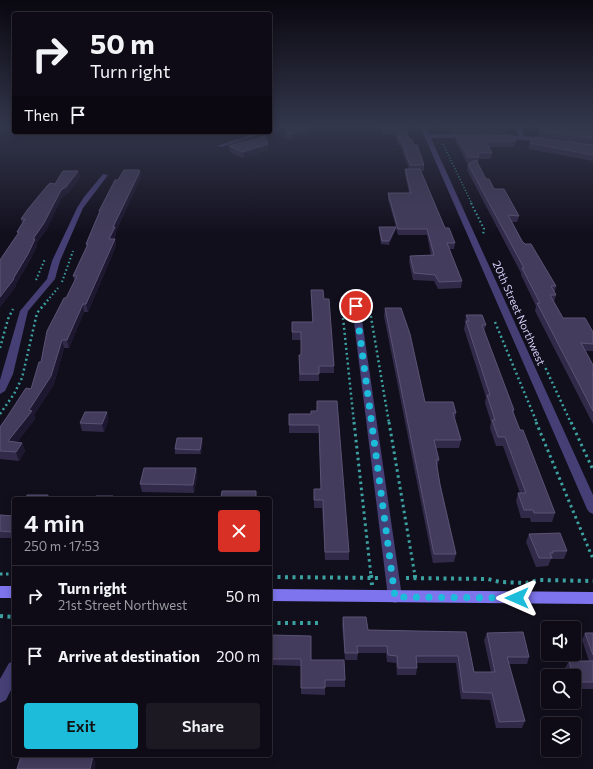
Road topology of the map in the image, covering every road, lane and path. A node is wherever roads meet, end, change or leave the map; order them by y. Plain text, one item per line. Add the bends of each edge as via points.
1 (439, 162) edge
2 (452, 162) edge
3 (105, 174) dead end
4 (485, 239) dead end
5 (74, 249) dead end
6 (46, 256) dead end
7 (498, 268) dead end
8 (35, 282) dead end
9 (356, 306) dead end
10 (14, 308) dead end
11 (342, 308) dead end
12 (370, 311) dead end
13 (495, 322) dead end
14 (0, 348) edge
15 (0, 391) edge
16 (0, 414) edge
17 (593, 470) edge
18 (593, 510) edge
19 (593, 559) edge
20 (0, 574) edge
21 (12, 574) edge
22 (272, 577) edge
23 (371, 578) junction
24 (380, 578) dead end
25 (406, 578) dead end
26 (415, 578) junction
27 (593, 581) edge
28 (372, 585) dead end
29 (0, 592) edge
30 (12, 592) edge
31 (272, 595) edge
32 (395, 597) junction
33 (593, 598) edge
34 (0, 616) edge
35 (12, 617) edge
36 (272, 622) edge
37 (318, 623) dead end
38 (12, 672) edge
39 (0, 695) edge

1 - 18 street, 20th Street Northwest
2 - 4 path via 484,229 482,233
3 - 15 street via 80,208 56,261 51,279 24,311 8,374
5 - 16 path via 62,281 37,313 22,378
6 - 8 path
7 - 17 path
9 - 32 street
10 - 14 path via 8,319
11 - 23 path
12 - 26 path
13 - 19 path
20 - 21 path
22 - 23 path
23 - 24 path
23 - 28 path
25 - 26 path
26 - 27 path via 488,579 526,583 539,580
29 - 30 street
31 - 32 street
32 - 33 street
34 - 35 path
36 - 37 path
38 - 39 street

